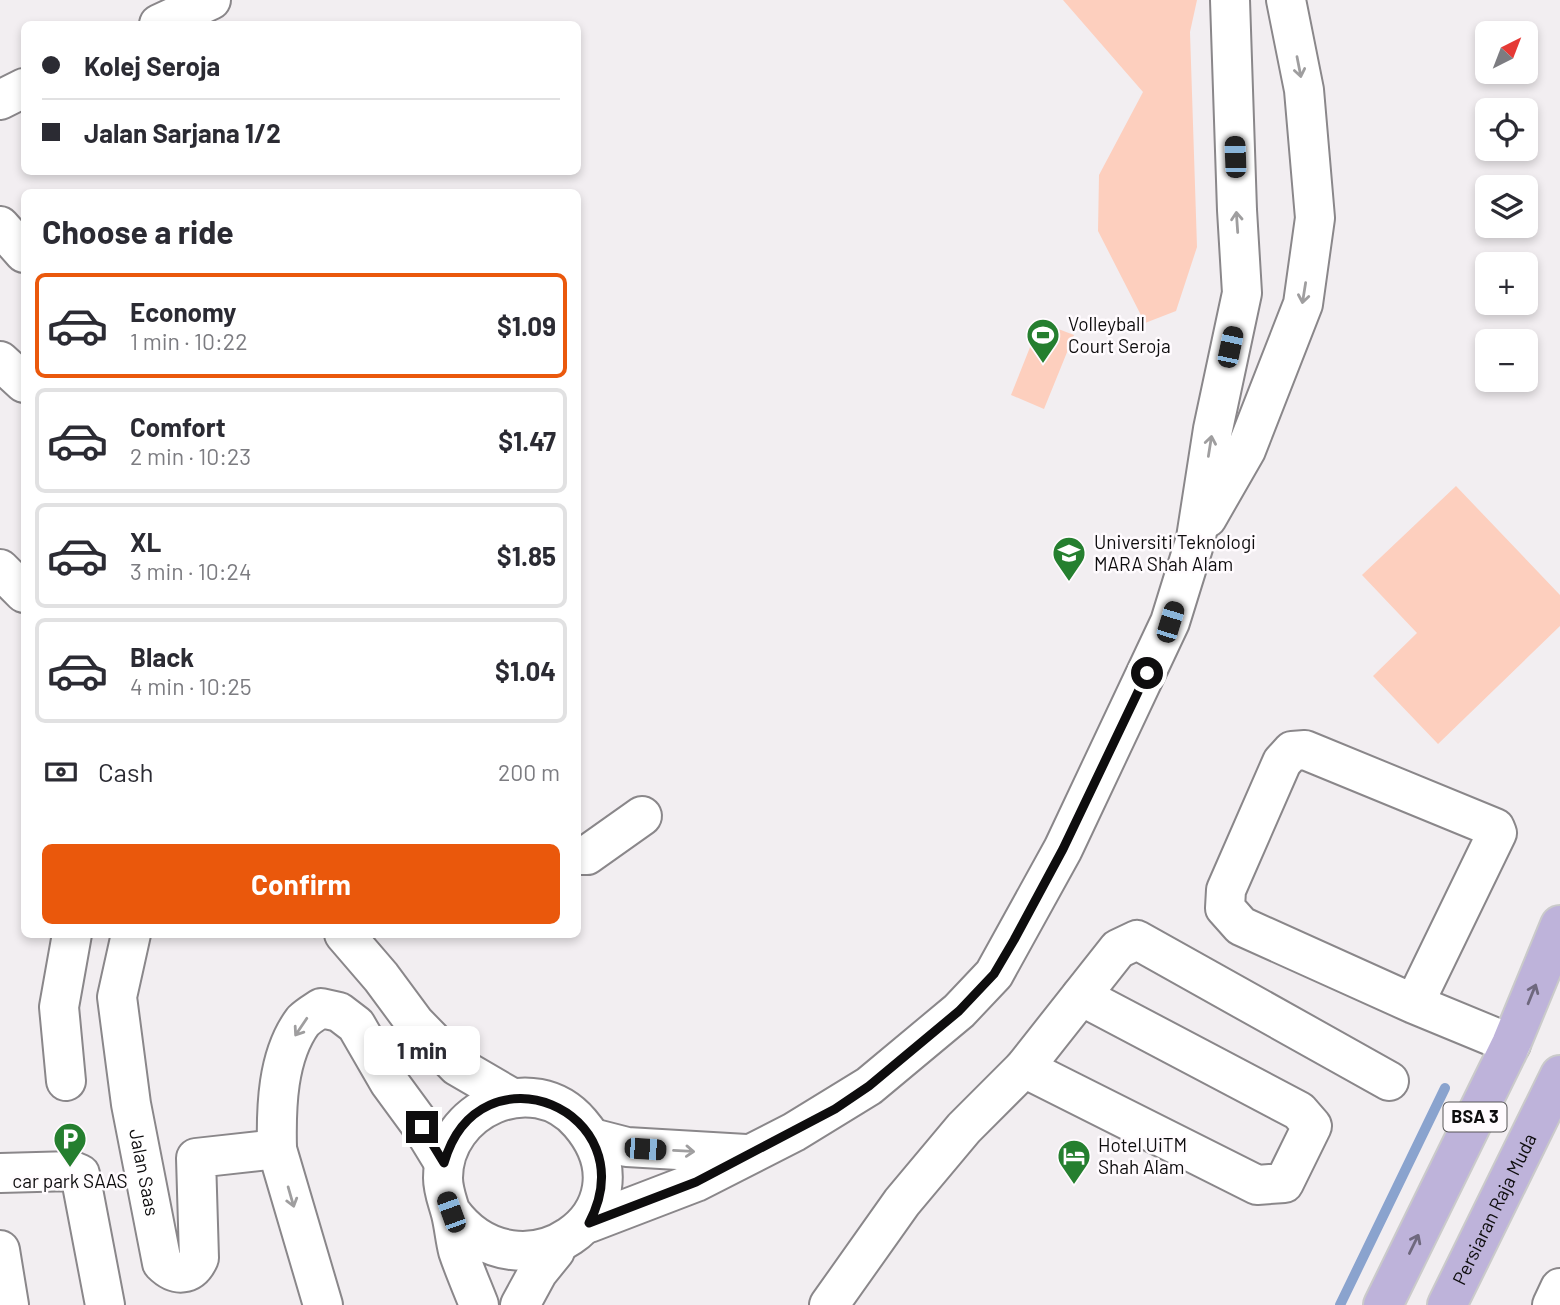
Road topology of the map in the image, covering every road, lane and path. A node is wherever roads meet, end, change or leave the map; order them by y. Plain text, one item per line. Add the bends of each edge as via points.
1 (211, 0) edge
2 (1230, 0) edge
3 (1286, 0) edge
4 (166, 21) edge
5 (21, 90) edge
6 (0, 100) edge
7 (0, 226) edge
8 (21, 250) edge
9 (0, 360) edge
10 (21, 380) edge
11 (1195, 538) junction
12 (642, 816) dead end
13 (581, 855) edge
14 (1560, 925) edge
15 (71, 938) edge
16 (130, 938) edge
17 (347, 938) edge
18 (370, 938) edge
19 (381, 977) junction
20 (1082, 996) junction
21 (1414, 1004) junction
22 (1511, 1044) junction
23 (1024, 1068) junction
24 (1560, 1074) edge
25 (66, 1081) dead end
26 (1389, 1081) dead end
27 (512, 1098) junction
28 (592, 1138) junction
29 (277, 1149) junction
30 (748, 1154) junction
31 (444, 1163) junction
32 (0, 1172) edge
33 (451, 1212) junction
34 (589, 1223) junction
35 (0, 1250) edge
36 (555, 1251) junction
37 (1560, 1288) edge
38 (9, 1305) edge
39 (104, 1305) edge
40 (323, 1305) edge
41 (479, 1305) edge
42 (520, 1305) edge
43 (829, 1305) edge
44 (1383, 1305) edge
45 (1447, 1305) edge
46 (1552, 1305) edge

1 - 4 street
11 -> 2 street via 1242,293
3 -> 11 street via 1304,90 1315,218 1303,304 1246,450
5 - 6 street
7 - 8 street
9 - 10 street
11 - 30 street via 1170,622 1063,849 994,974 959,1011 869,1086
12 - 13 street
22 -> 14 main road, BSA 3
15 - 25 street via 59,1007
16 - 29 street, Jalan Saas via 117,997 126,1075 162,1263 170,1271 188,1272 199,1258 196,1158
17 - 19 street
18 - 19 street
19 - 27 street via 415,1023 457,1066
20 - 23 street
20 - 23 street via 1300,1111 1312,1126 1284,1183 1256,1185
20 - 26 street via 1118,949 1137,940
21 - 21 street via 1497,832 1306,750 1292,751 1282,762 1226,890 1225,908 1241,926
21 - 22 street
44 -> 22 main road, BSA 3
23 - 43 street via 964,1128 902,1202
24 - 45 main road, Persiaran Raja Muda / BSA 3
27 - 28 street via 558,1106
27 - 31 street via 467,1120 456,1133
28 -> 30 street via 627,1147
28 - 34 street via 599,1155 602,1190
31 -> 29 street via 356,1025 339,1012 321,1008 300,1026 283,1063
29 -> 40 street
30 - 34 street via 696,1182
31 - 33 street
32 - 39 street via 80,1174
33 - 36 street via 477,1243 495,1252 525,1257
33 - 41 street via 458,1250
34 - 36 street
35 - 38 street
36 - 42 street
37 - 46 street

